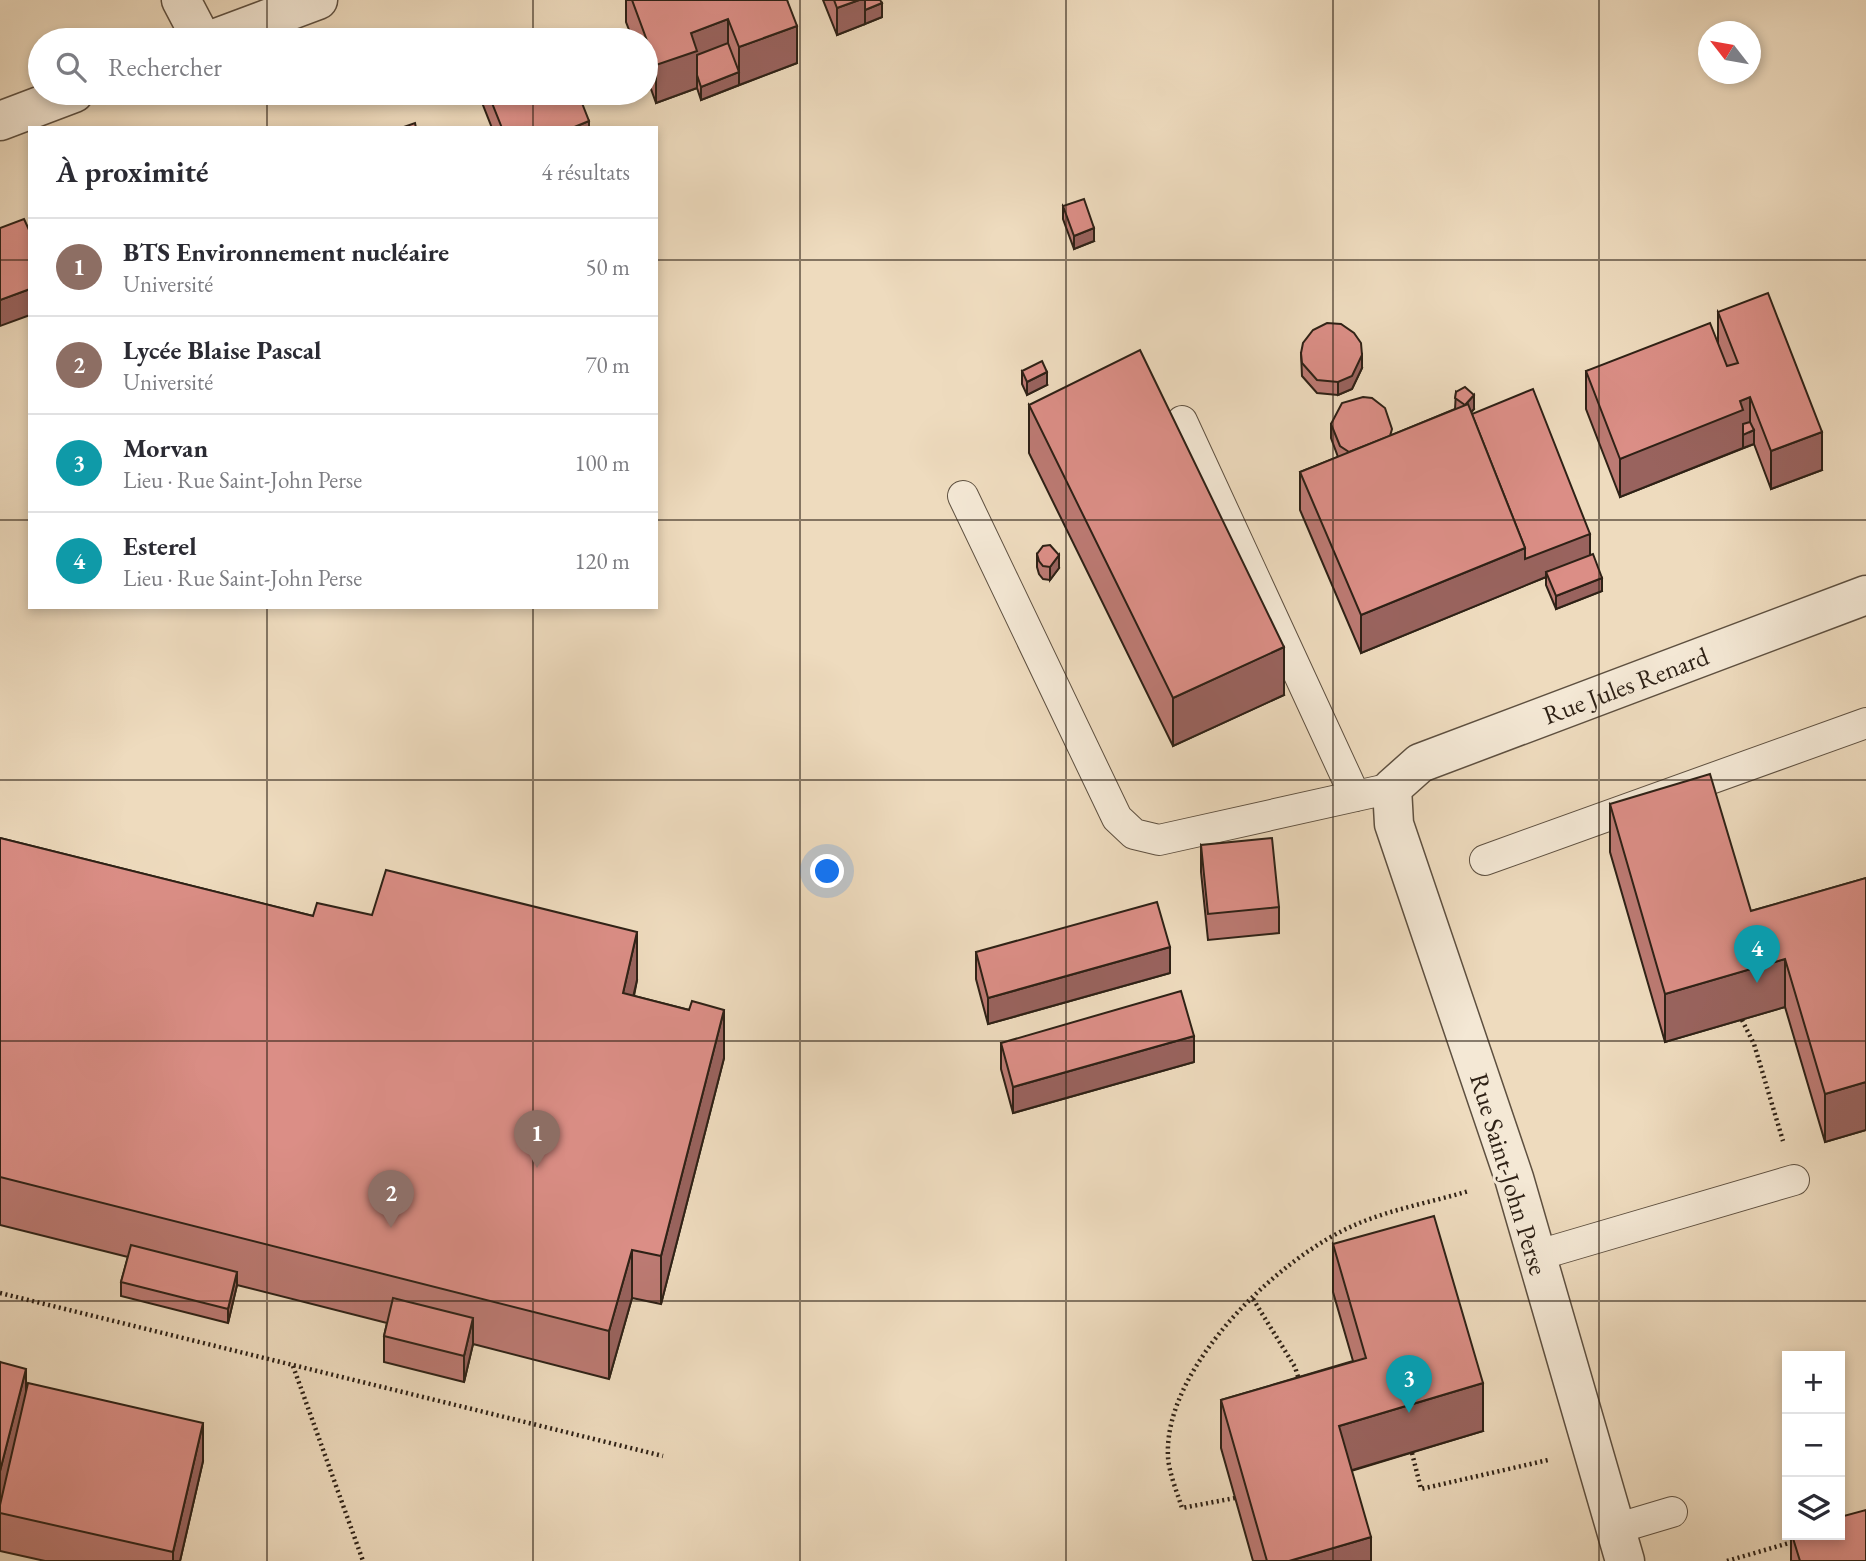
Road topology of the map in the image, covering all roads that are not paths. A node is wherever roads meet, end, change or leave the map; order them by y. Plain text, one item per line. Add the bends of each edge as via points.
1 (181, 0) edge
2 (318, 0) edge
3 (196, 28) edge
4 (243, 28) edge
5 (42, 105) edge
6 (0, 121) edge
7 (1182, 421) dead end
8 (962, 496) dead end
9 (1866, 595) edge
10 (1866, 723) edge
11 (1392, 788) junction
12 (1356, 796) junction
13 (1485, 860) dead end
14 (1794, 1180) road end
15 (1535, 1256) junction
16 (1672, 1512) dead end
17 (1620, 1545) edge

1 - 3 street
2 - 4 street
5 - 6 street
7 - 12 lane
8 - 12 lane via 1116,818 1134,834 1159,840
9 - 11 street, Rue Jules Renard via 1420,763
10 - 13 lane
11 - 12 lane
11 - 15 street, Rue Saint-John Perse via 1394,824 1514,1178
14 - 15 lane
15 - 17 street, Rue Saint-John Perse
16 - 17 lane

